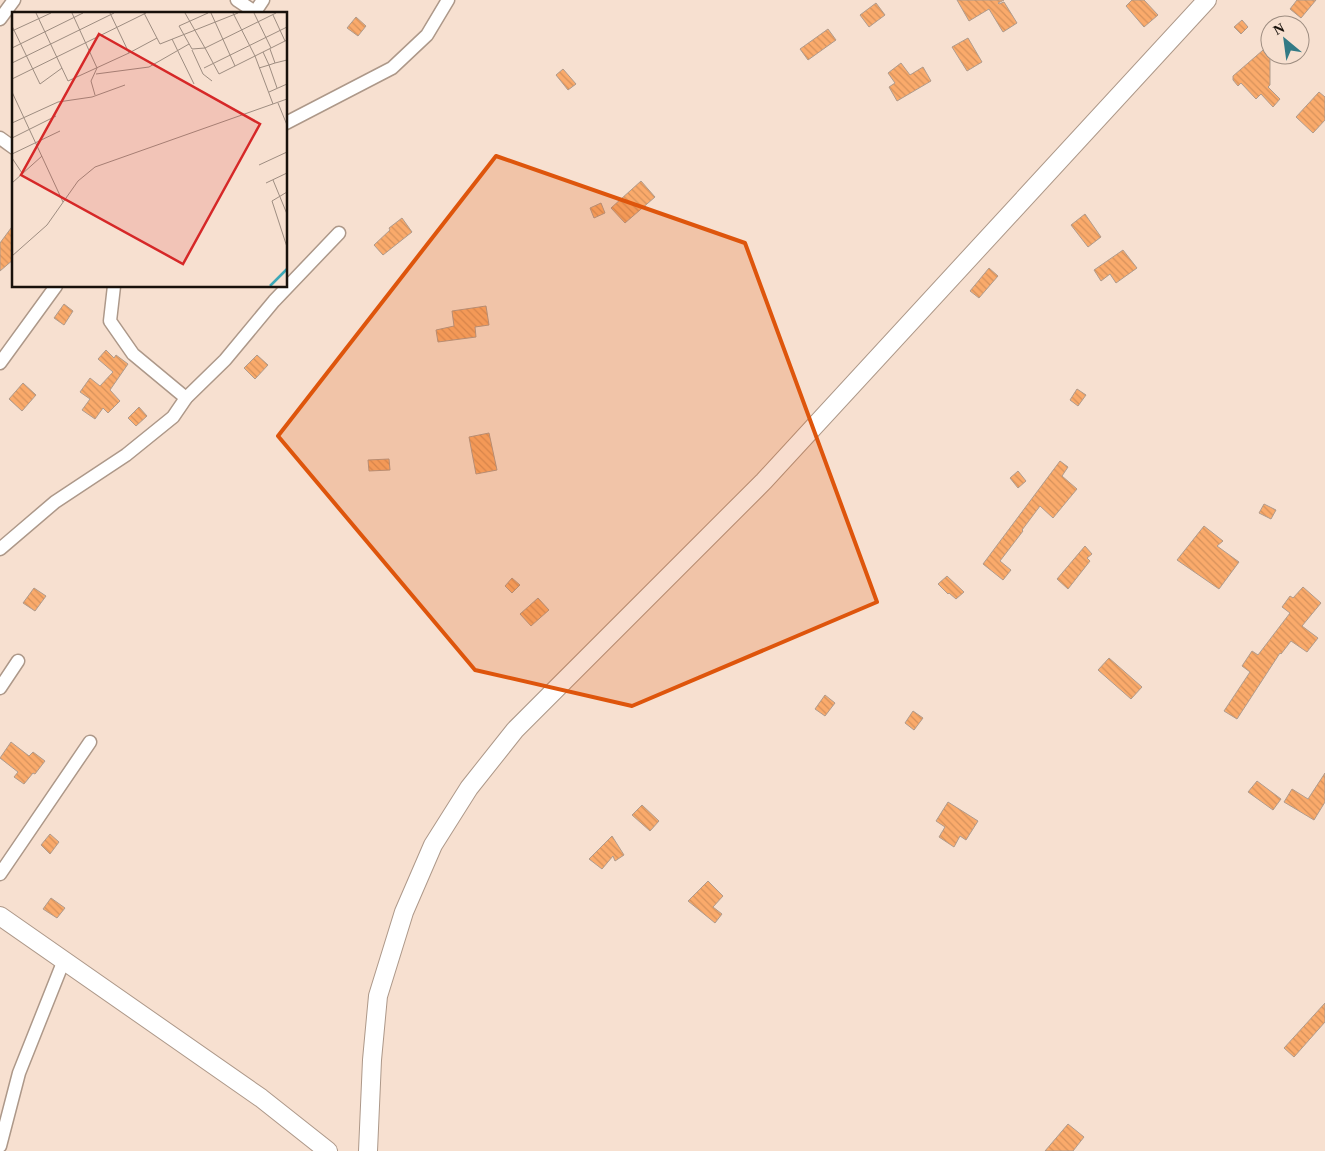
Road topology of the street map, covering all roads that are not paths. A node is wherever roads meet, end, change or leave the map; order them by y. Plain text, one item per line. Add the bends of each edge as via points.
1 (14, 0) edge
2 (237, 0) edge
3 (263, 0) edge
4 (448, 0) edge
5 (1207, 0) edge
6 (253, 12) edge
7 (255, 12) edge
8 (0, 19) edge
9 (288, 122) edge
10 (0, 138) edge
11 (12, 147) edge
12 (339, 232) dead end
13 (288, 286) edge
14 (55, 288) edge
15 (114, 288) edge
16 (286, 288) edge
17 (0, 363) edge
18 (186, 398) junction
19 (0, 549) edge
20 (18, 661) dead end
21 (0, 688) edge
22 (90, 742) dead end
23 (0, 874) edge
24 (0, 916) edge
25 (64, 960) junction
26 (1, 1140) edge
27 (328, 1151) edge
28 (368, 1151) edge

1 - 8 street
2 - 6 street
3 - 7 street
4 - 9 street via 427,35 392,68
5 - 28 main road via 764,480 516,730 469,788 433,845 404,912 378,996
10 - 11 street
12 - 13 street
14 - 17 street
15 - 18 street via 110,321 133,354
16 - 18 street via 225,360
18 - 19 street via 174,417 126,455 55,502
20 - 21 street
22 - 23 street
24 - 25 main road
25 - 26 street via 19,1073
25 - 27 main road via 261,1098

